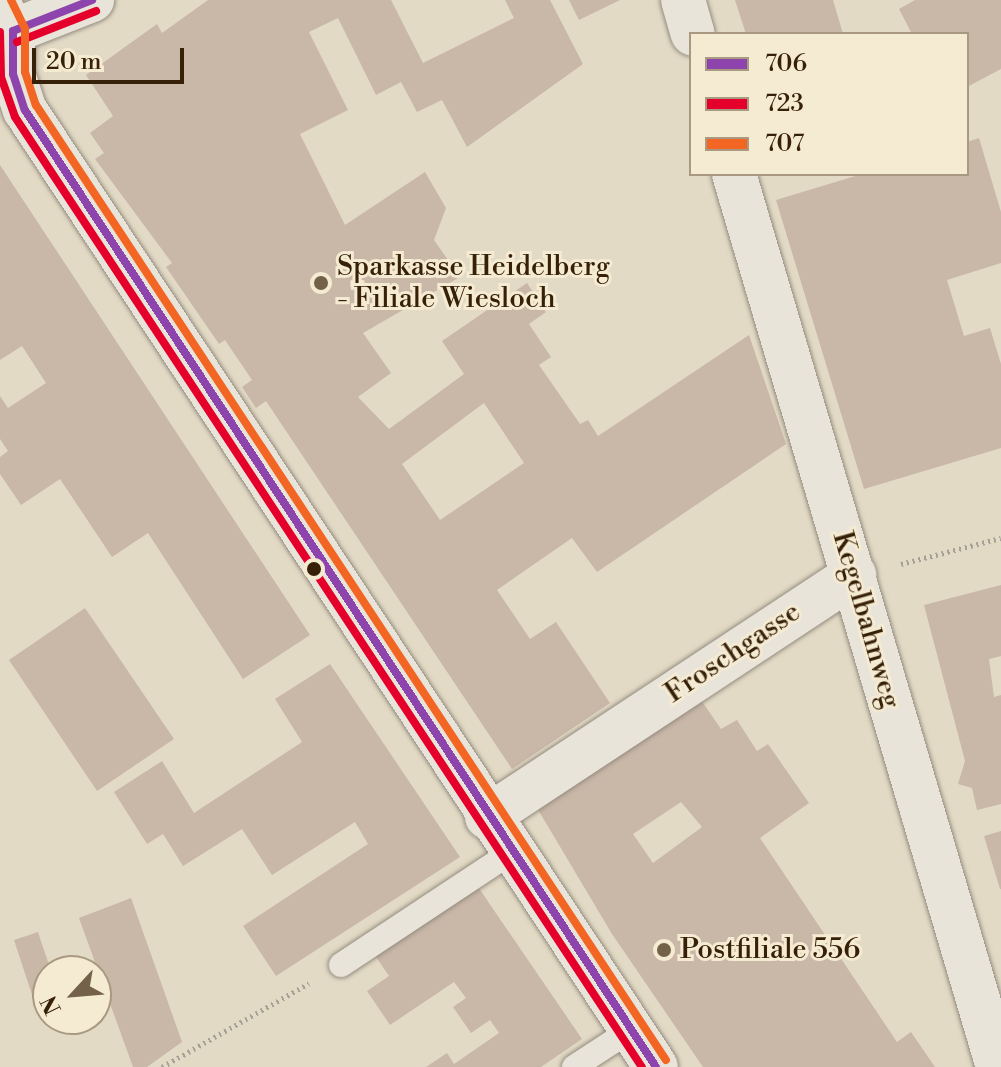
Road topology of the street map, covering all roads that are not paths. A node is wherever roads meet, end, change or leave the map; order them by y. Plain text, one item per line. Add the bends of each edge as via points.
1 (92, 0) edge
2 (683, 0) edge
3 (4, 25) edge
4 (692, 32) edge
5 (735, 176) edge
6 (854, 575) junction
7 (487, 817) junction
8 (512, 852) junction
9 (341, 965) road end
10 (631, 1030) junction
11 (574, 1067) edge
12 (656, 1067) edge
13 (998, 1067) edge

1 - 3 street
2 - 4 street
3 - 7 street via 25,110
5 - 6 street, Kegelbahnweg
6 - 7 street, Froschgasse
6 - 13 street, Kegelbahnweg
7 - 8 street
8 - 9 lane
8 - 10 street
10 - 11 lane
10 - 12 street

